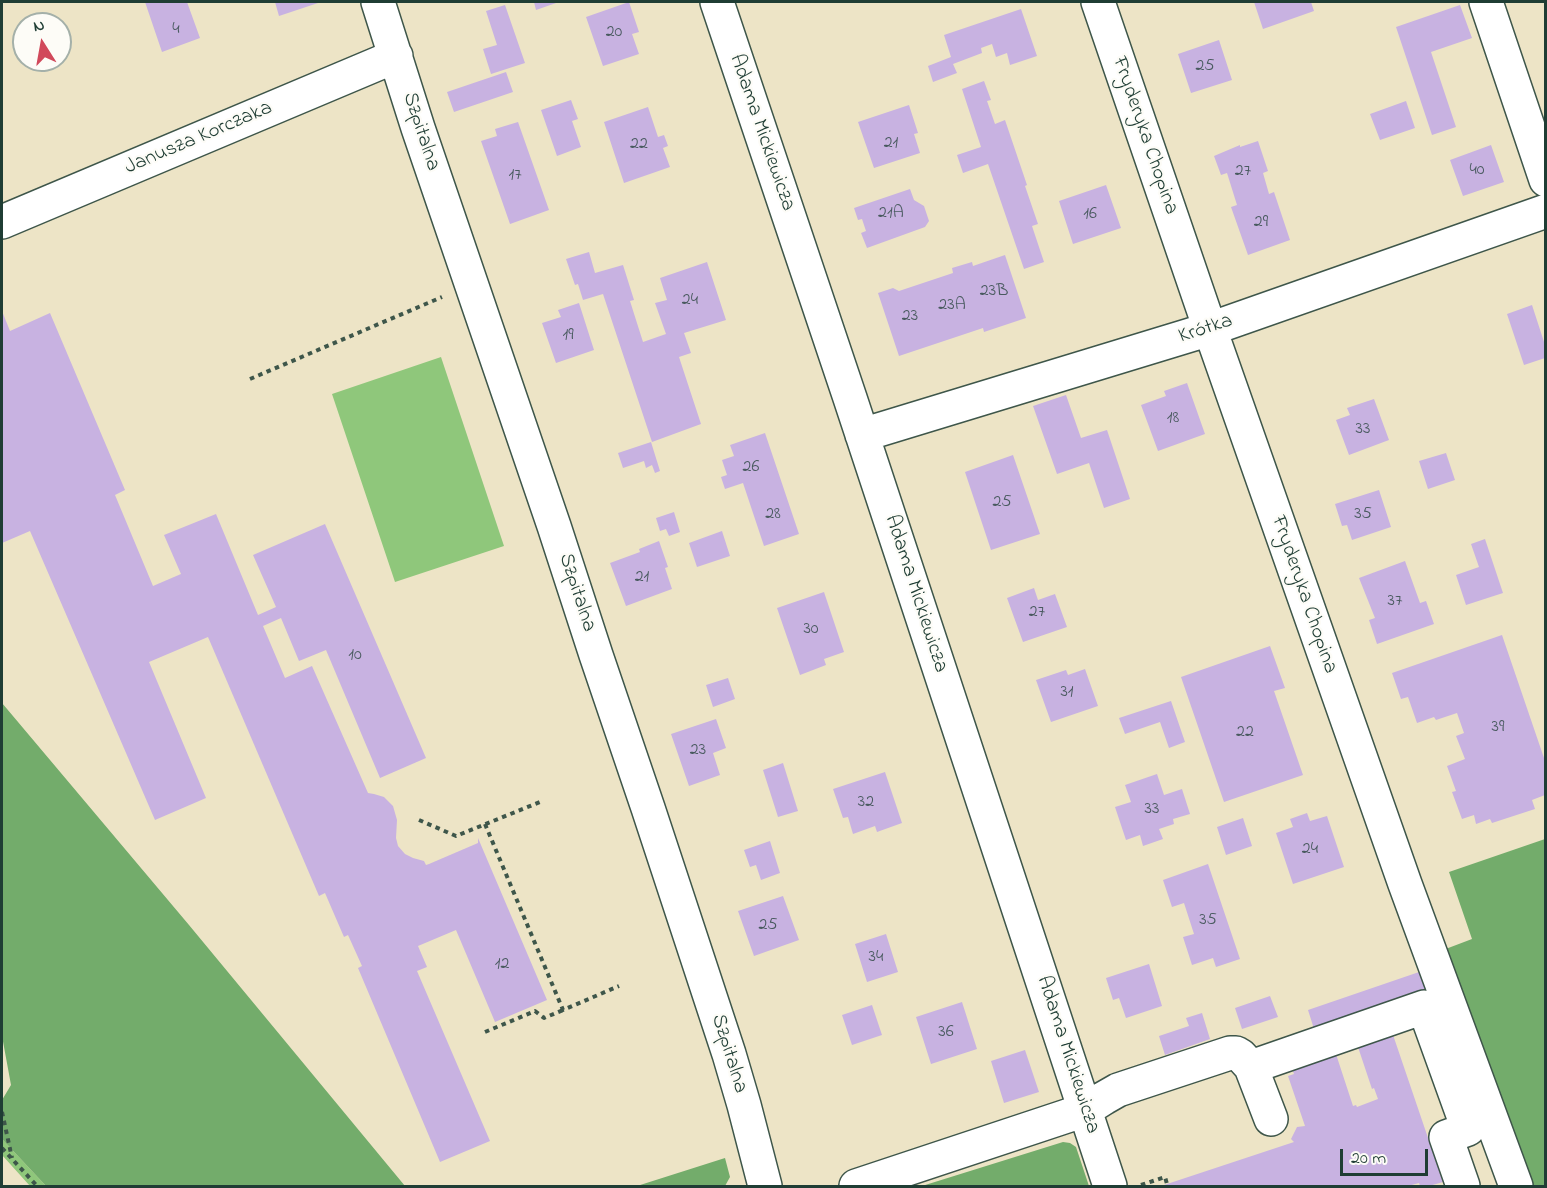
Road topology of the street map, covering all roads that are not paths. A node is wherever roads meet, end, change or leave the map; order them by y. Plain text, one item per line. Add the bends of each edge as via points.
1 (378, 2) edge
2 (717, 2) edge
3 (1098, 2) edge
4 (1486, 2) edge
5 (396, 56) junction
6 (1545, 180) edge
7 (1545, 211) edge
8 (2, 222) edge
9 (1210, 329) junction
10 (862, 435) junction
11 (1251, 1068) junction
12 (1085, 1110) junction
13 (1270, 1119) dead end
14 (765, 1186) edge
15 (856, 1186) edge
16 (1110, 1186) edge
17 (1463, 1186) edge
18 (1516, 1186) edge

1 - 5 street, Szpitalna
2 - 10 street, Adama Mickiewicza
3 - 9 street, Fryderyka Chopina
4 - 6 street
5 - 8 street, Janusza Korczaka
5 - 14 street, Szpitalna via 729,1054
7 - 9 street, Krótka
9 - 10 street, Krótka
9 - 18 street, Fryderyka Chopina
10 - 12 street, Adama Mickiewicza
11 - 12 street via 1236,1053 1225,1054 1118,1090
11 - 13 street
11 - 17 street via 1424,1007 1468,1129 1446,1137
12 - 15 street
12 - 16 street, Adama Mickiewicza

